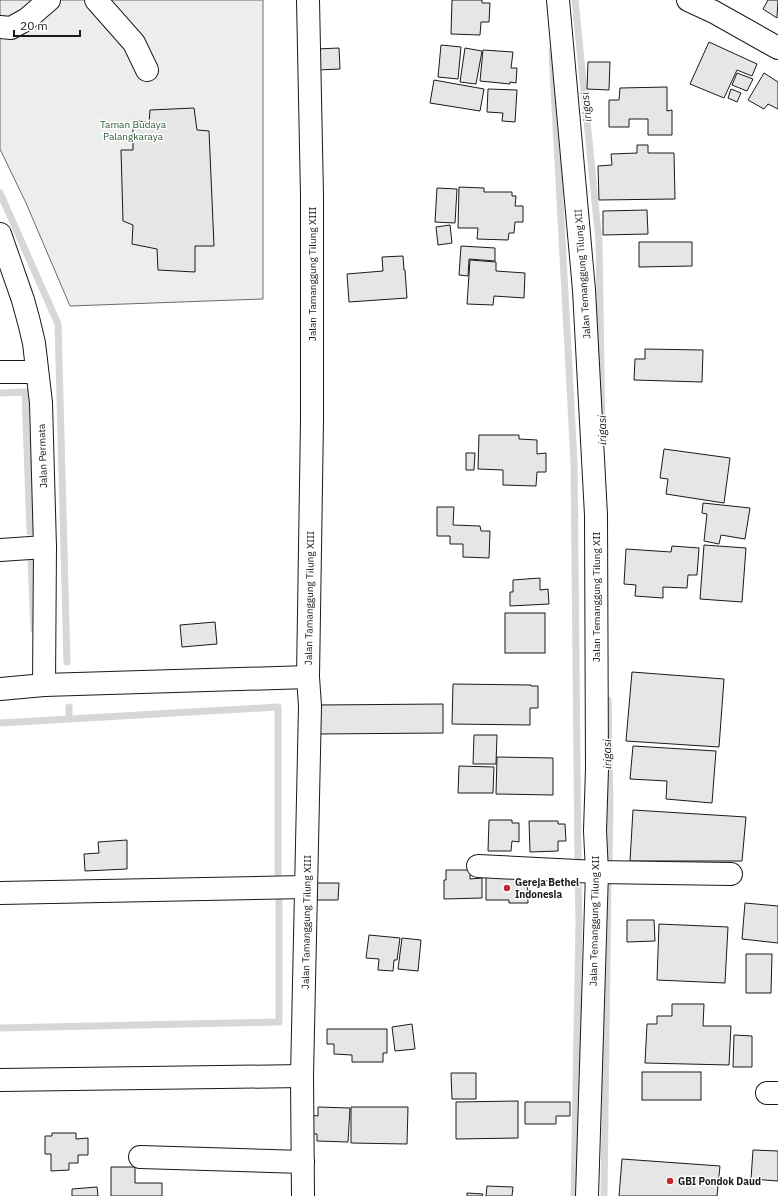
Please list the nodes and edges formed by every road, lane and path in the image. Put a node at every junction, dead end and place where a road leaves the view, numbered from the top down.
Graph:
1 (49, 0) edge
2 (96, 0) edge
3 (308, 0) edge
4 (558, 0) edge
5 (688, 0) edge
6 (0, 27) edge
7 (778, 48) edge
8 (147, 70) dead end
9 (0, 234) edge
10 (0, 372) edge
11 (37, 372) junction
12 (45, 547) junction
13 (0, 550) edge
14 (308, 677) junction
15 (44, 685) junction
16 (0, 689) edge
17 (478, 866) dead end
18 (597, 872) junction
19 (731, 874) dead end
20 (306, 887) junction
21 (0, 893) edge
22 (302, 1076) junction
23 (0, 1080) edge
24 (140, 1157) dead end
25 (303, 1162) junction
26 (303, 1196) edge
27 (587, 1196) edge

1 - 6 street
2 - 8 street
3 - 14 street, Jalan Tamanggung Tilung XIII
4 - 18 street, Jalan Temanggung Tilung XII
5 - 7 street
9 - 11 street, Jalan Permata
10 - 11 street
11 - 12 street, Jalan Permata
12 - 13 street
12 - 15 street, Jalan Permata
14 - 15 street
14 - 20 street, Jalan Tamanggung Tilung XIII
15 - 16 street
17 - 18 street
18 - 19 street
18 - 27 street, Jalan Temanggung Tilung XII
20 - 21 street
20 - 22 street, Jalan Tamanggung Tilung XIII
22 - 23 street
22 - 25 street, Jalan Tamanggung Tilung XIII
24 - 25 street
25 - 26 street, Jalan Tamanggung Tilung XIII

